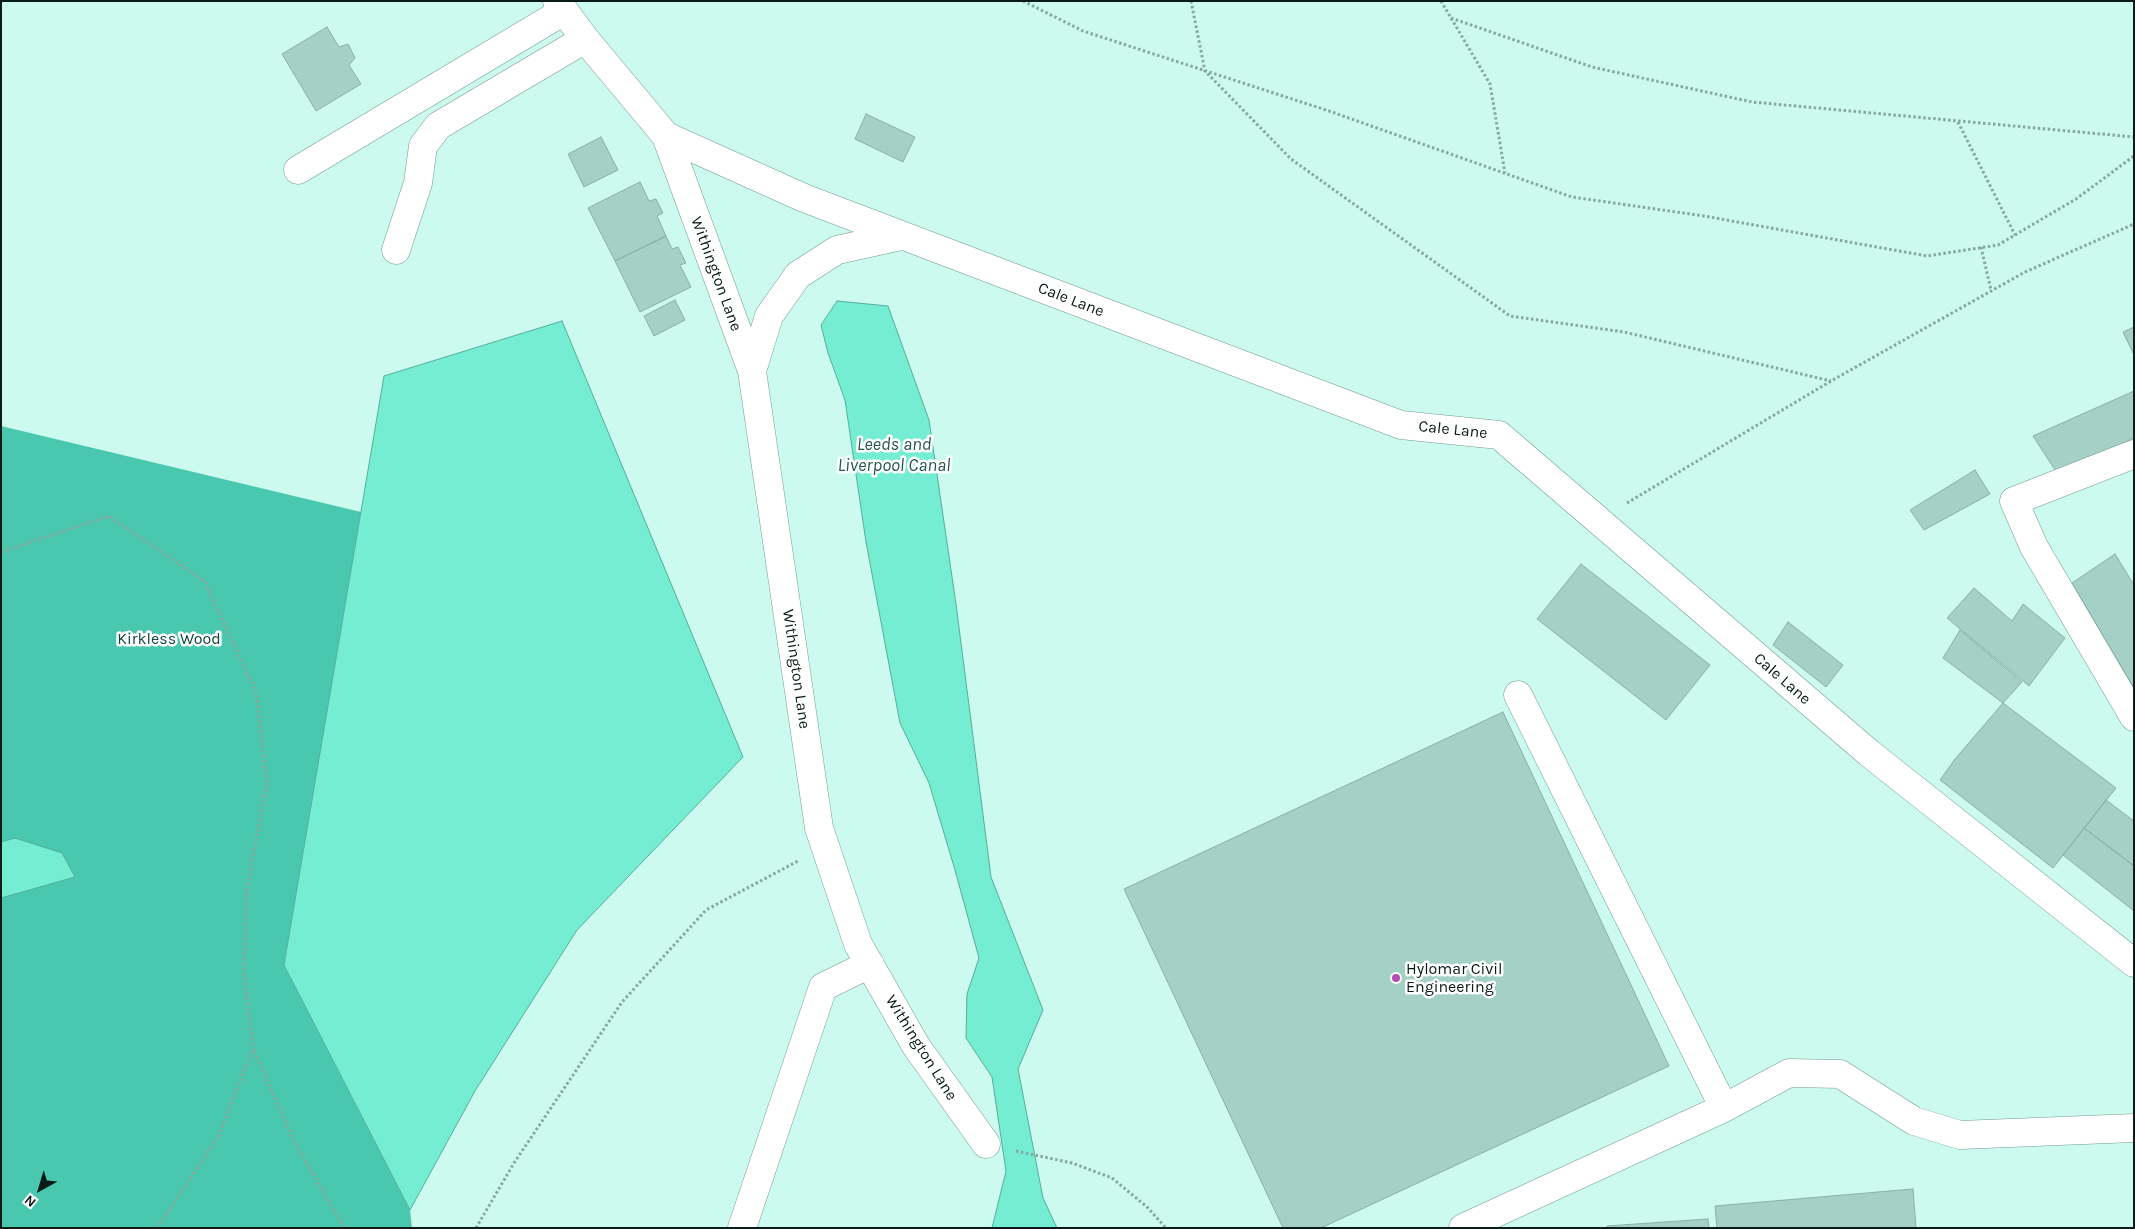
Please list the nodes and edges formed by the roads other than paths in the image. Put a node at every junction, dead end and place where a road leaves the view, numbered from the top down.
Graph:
1 (560, 6) edge
2 (585, 39) junction
3 (666, 136) junction
4 (298, 170) dead end
5 (901, 236) junction
6 (396, 250) dead end
7 (752, 371) junction
8 (2134, 454) edge
9 (1518, 695) dead end
10 (2134, 717) edge
11 (2134, 963) edge
12 (870, 964) junction
13 (1724, 1108) junction
14 (2134, 1128) edge
15 (986, 1144) road end
16 (742, 1228) edge
17 (1463, 1228) edge

1 - 2 lane, Withington Lane
1 - 4 lane
2 - 3 lane, Withington Lane
2 - 6 lane
3 - 5 lane, Cale Lane
3 - 7 lane, Withington Lane
5 - 7 lane
5 - 11 lane, Cale Lane
7 - 12 lane, Withington Lane
8 - 10 lane
9 - 13 lane
12 - 15 lane, Withington Lane
12 - 16 lane
13 - 14 lane
13 - 17 lane

